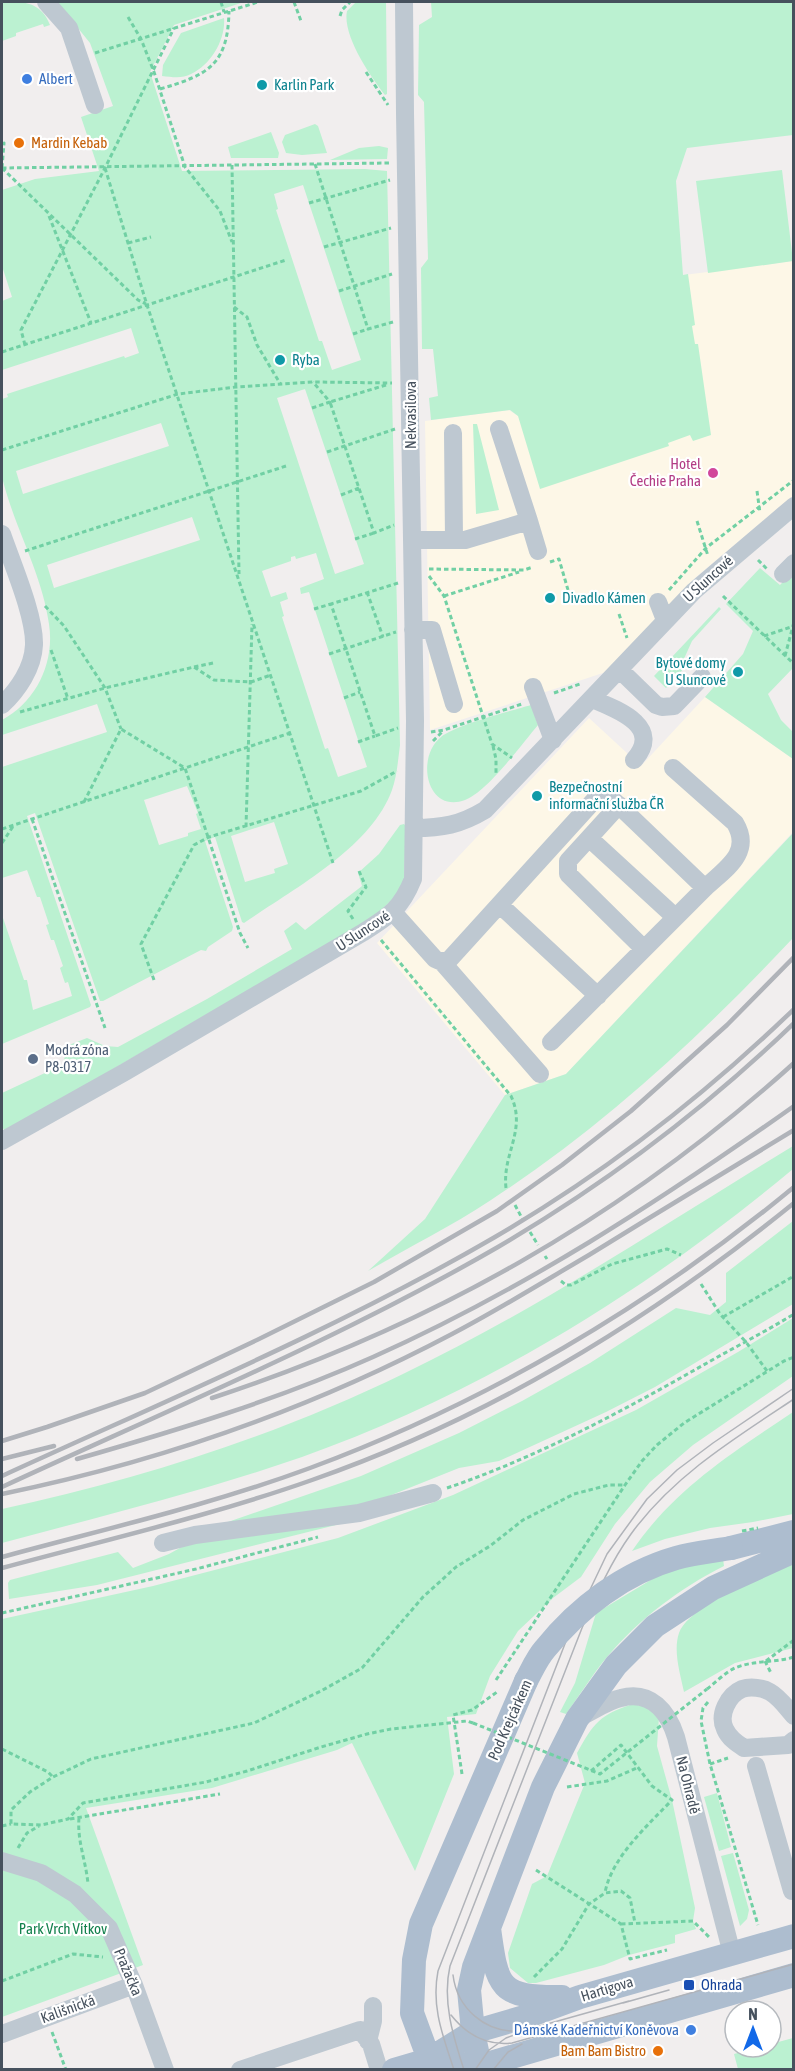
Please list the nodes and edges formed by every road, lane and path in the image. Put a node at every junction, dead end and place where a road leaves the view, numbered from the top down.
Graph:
1 (46, 2) edge
2 (221, 2) edge
3 (258, 2) edge
4 (294, 2) edge
5 (350, 2) edge
6 (404, 2) edge
7 (227, 11) junction
8 (340, 16) dead end
9 (128, 17) dead end
10 (301, 21) dead end
11 (174, 28) junction
12 (141, 39) junction
13 (79, 58) junction
14 (154, 72) junction
15 (366, 72) dead end
16 (160, 89) junction
17 (94, 105) dead end
18 (391, 109) dead end
19 (2, 144) edge
20 (315, 164) junction
21 (392, 164) dead end
22 (232, 165) junction
23 (185, 166) junction
24 (2, 168) edge
25 (105, 168) junction
26 (406, 175) junction
27 (325, 198) junction
28 (309, 203) dead end
29 (49, 214) junction
30 (407, 224) junction
31 (70, 234) junction
32 (151, 237) dead end
33 (340, 242) junction
34 (128, 243) junction
35 (233, 244) junction
36 (324, 247) dead end
37 (62, 248) junction
38 (286, 260) dead end
39 (408, 269) junction
40 (234, 278) junction
41 (355, 286) junction
42 (339, 291) dead end
43 (147, 305) junction
44 (234, 307) junction
45 (409, 317) junction
46 (91, 323) junction
47 (368, 329) junction
48 (353, 334) dead end
49 (25, 345) junction
50 (2, 352) edge
51 (313, 382) junction
52 (390, 383) junction
53 (411, 383) junction
54 (281, 385) junction
55 (236, 387) junction
56 (177, 394) junction
57 (330, 402) junction
58 (312, 408) dead end
59 (411, 423) junction
60 (499, 429) dead end
61 (453, 434) dead end
62 (345, 445) junction
63 (2, 450) edge
64 (327, 452) dead end
65 (286, 465) dead end
66 (794, 480) edge
67 (236, 482) junction
68 (359, 488) junction
69 (210, 490) junction
70 (757, 491) dead end
71 (340, 495) dead end
72 (759, 506) junction
73 (794, 506) edge
74 (760, 511) dead end
75 (412, 519) junction
76 (529, 521) junction
77 (697, 521) dead end
78 (374, 533) junction
79 (2, 534) edge
80 (355, 539) dead end
81 (412, 540) junction
82 (454, 540) junction
83 (706, 548) junction
84 (538, 551) dead end
85 (9, 556) junction
86 (524, 570) junction
87 (714, 572) junction
88 (239, 578) junction
89 (399, 582) dead end
90 (568, 590) dead end
91 (367, 592) junction
92 (444, 596) junction
93 (723, 596) dead end
94 (39, 599) dead end
95 (658, 602) joint
96 (331, 604) junction
97 (314, 609) dead end
98 (619, 614) dead end
99 (252, 619) junction
100 (665, 620) junction
101 (793, 625) edge
102 (407, 631) junction
103 (764, 636) junction
104 (383, 637) junction
105 (50, 648) dead end
106 (346, 649) junction
107 (329, 654) dead end
108 (633, 656) junction
109 (785, 656) junction
110 (213, 663) dead end
111 (794, 664) edge
112 (194, 667) junction
113 (620, 670) junction
114 (271, 675) junction
115 (702, 677) dead end
116 (250, 682) junction
117 (580, 684) dead end
118 (105, 688) junction
119 (360, 692) junction
120 (535, 693) junction
121 (344, 698) dead end
122 (68, 699) junction
123 (592, 699) junction
124 (454, 704) dead end
125 (2, 705) edge
126 (483, 717) junction
127 (403, 727) dead end
128 (120, 729) junction
129 (444, 730) junction
130 (426, 732) dead end
131 (290, 733) junction
132 (375, 736) junction
133 (553, 740) junction
134 (358, 742) dead end
135 (431, 744) dead end
136 (492, 744) junction
137 (248, 747) junction
138 (512, 758) dead end
139 (634, 760) dead end
140 (185, 768) junction
141 (673, 768) dead end
142 (399, 770) dead end
143 (496, 776) dead end
144 (84, 801) junction
145 (619, 805) junction
146 (313, 807) junction
147 (32, 819) junction
148 (15, 824) junction
149 (246, 827) junction
150 (414, 828) junction
151 (2, 829) edge
152 (209, 837) junction
153 (589, 838) junction
154 (2, 843) edge
155 (551, 848) junction
156 (568, 861) junction
157 (333, 863) dead end
158 (359, 871) dead end
159 (705, 888) junction
160 (500, 905) junction
161 (348, 911) dead end
162 (393, 912) junction
163 (675, 917) junction
164 (379, 938) dead end
165 (248, 948) dead end
166 (644, 949) junction
167 (442, 962) junction
168 (154, 980) dead end
169 (598, 996) junction
170 (105, 1028) dead end
171 (551, 1042) dead end
172 (540, 1074) dead end
173 (2, 1141) edge
174 (506, 1188) dead end
175 (515, 1205) dead end
176 (523, 1220) dead end
177 (530, 1233) dead end
178 (538, 1245) dead end
179 (681, 1255) dead end
180 (794, 1276) edge
181 (561, 1281) dead end
182 (701, 1284) dead end
183 (794, 1314) edge
184 (723, 1317) junction
185 (746, 1342) junction
186 (794, 1358) edge
187 (767, 1371) junction
188 (625, 1485) junction
189 (433, 1493) dead end
190 (794, 1532) edge
191 (163, 1543) dead end
192 (794, 1551) edge
193 (794, 1640) edge
194 (794, 1657) edge
195 (735, 1668) dead end
196 (735, 1674) dead end
197 (496, 1680) dead end
198 (707, 1689) dead end
199 (497, 1692) dead end
200 (713, 1694) dead end
201 (794, 1716) edge
202 (577, 1719) junction
203 (453, 1723) junction
204 (794, 1740) edge
205 (2, 1749) edge
206 (756, 1766) dead end
207 (637, 1768) junction
208 (591, 1771) junction
209 (462, 1774) dead end
210 (53, 1777) junction
211 (567, 1787) dead end
212 (220, 1794) dead end
213 (79, 1818) junction
214 (68, 1819) junction
215 (11, 1824) junction
216 (41, 1825) junction
217 (2, 1826) edge
218 (9, 1856) edge
219 (536, 1870) dead end
220 (87, 1887) dead end
221 (793, 1892) edge
222 (605, 1893) junction
223 (589, 1904) junction
224 (635, 1923) junction
225 (621, 1924) junction
226 (757, 1925) dead end
227 (489, 1927) junction
228 (794, 1936) edge
229 (710, 1938) dead end
230 (668, 1949) dead end
231 (732, 1954) junction
232 (105, 1958) dead end
233 (794, 1975) edge
234 (2, 1981) edge
235 (528, 1983) dead end
236 (134, 1984) junction
237 (580, 1997) junction
238 (373, 2006) dead end
239 (46, 2017) junction
240 (473, 2032) junction
241 (2, 2034) edge
242 (368, 2041) junction
243 (431, 2065) edge
244 (480, 2068) edge
245 (66, 2070) edge
246 (165, 2070) edge
247 (240, 2070) edge
248 (379, 2070) edge
249 (394, 2070) edge

1 - 13 street
2 - 7 path
3 - 7 path
4 - 10 path
5 - 8 path
6 - 26 street, Nekvasilova
7 - 11 path
7 - 16 path
9 - 12 path
11 - 12 path
11 - 14 path
12 - 13 path
12 - 14 path
13 - 17 street
14 - 16 path
14 - 25 path
15 - 18 path
16 - 23 path
19 - 24 path
20 - 21 path
20 - 22 path
20 - 27 path
22 - 23 path
22 - 35 path
23 - 25 path
23 - 35 path
24 - 25 path
24 - 29 path
25 - 31 path
25 - 34 path
26 - 27 path
26 - 30 street, Nekvasilova
27 - 28 path
27 - 33 path
29 - 31 path
29 - 37 path
30 - 33 path
30 - 39 street, Nekvasilova
31 - 37 path
31 - 43 path
32 - 34 path
33 - 36 path
33 - 41 path
34 - 43 path
35 - 40 path
37 - 46 path
37 - 49 path
38 - 40 path
39 - 41 path
39 - 45 street, Nekvasilova
40 - 43 path
40 - 44 path
41 - 42 path
41 - 47 path
43 - 46 path
43 - 56 path
44 - 54 path
44 - 55 path
45 - 47 path
45 - 53 street, Nekvasilova
46 - 49 path
47 - 48 path
49 - 50 path
51 - 52 path
51 - 54 path
51 - 57 path
52 - 53 path
52 - 57 path
53 - 59 street, Nekvasilova
54 - 55 path
55 - 56 path
55 - 67 path
56 - 63 path
56 - 69 path
57 - 58 path
57 - 62 path
59 - 62 path
59 - 75 street, Nekvasilova
60 - 76 street
61 - 82 street
62 - 64 path
62 - 68 path
65 - 67 path
66 - 72 path
67 - 69 path
67 - 88 path
68 - 71 path
68 - 78 path
69 - 85 path
69 - 88 path
70 - 72 path
72 - 74 path
72 - 83 path
73 - 87 street, U Sluncové
75 - 78 path
75 - 81 street, Nekvasilova
76 - 82 street
76 - 84 street
77 - 83 path
78 - 80 path
79 - 85 street
81 - 82 street
81 - 102 street, Nekvasilova
83 - 87 path
83 - 95 path
85 - 125 street
86 - 90 path
86 - 92 path
86 - 92 path
87 - 100 street, U Sluncové
88 - 99 path
89 - 91 path
91 - 96 path
91 - 104 path
92 - 126 path
93 - 103 path
94 - 118 path
95 - 100 street
96 - 97 path
96 - 106 path
98 - 108 path
99 - 114 path
99 - 116 path
100 - 108 street, U Sluncové
101 - 103 path
101 - 109 path
102 - 104 path
102 - 124 street
102 - 150 street, Nekvasilova
103 - 109 path
104 - 106 path
105 - 122 path
106 - 107 path
106 - 119 path
108 - 113 street, U Sluncové
109 - 111 path
110 - 112 path
112 - 116 path
112 - 118 path
113 - 115 street
113 - 123 street, U Sluncové
114 - 116 path
114 - 131 path
116 - 137 path
117 - 120 path
118 - 122 path
118 - 128 path
119 - 121 path
119 - 132 path
120 - 126 path
120 - 133 street
122 - 125 path
123 - 133 street, U Sluncové
123 - 139 street
126 - 129 path
126 - 136 path
127 - 132 path
128 - 140 path
128 - 144 path
129 - 130 path
129 - 135 path
131 - 137 path
131 - 146 path
132 - 134 path
133 - 150 street, U Sluncové
136 - 138 path
136 - 143 path
137 - 140 path
137 - 149 path
140 - 144 path
140 - 152 path
141 - 159 street
142 - 146 path
144 - 147 path
145 - 153 street
145 - 155 street
145 - 159 street
146 - 149 path
146 - 157 path
147 - 148 path
147 - 170 path
148 - 151 path
148 - 154 path
149 - 152 path
150 - 162 street, U Sluncové
152 - 165 path
152 - 168 path
153 - 156 street
153 - 163 street
155 - 156 street
155 - 160 street
156 - 166 street
158 - 161 path
159 - 163 street
160 - 167 street
160 - 169 street
162 - 167 street
162 - 173 street, U Sluncové
163 - 166 street
164 - 174 path
166 - 169 street
167 - 172 street
169 - 171 street
175 - 176 path
177 - 178 path
179 - 181 path
180 - 184 path
182 - 184 path
183 - 185 path
184 - 185 path
185 - 187 path
186 - 187 path
187 - 188 path
188 - 197 path
188 - 210 path
189 - 191 street
190 - 243 main road, Pod Krejcárkem, bridge
192 - 202 main road
193 - 194 path
195 - 196 path
198 - 208 path, bridge
199 - 203 path
200 - 226 path
201 - 204 street
202 - 227 main road
202 - 231 street, Na Ohradě
203 - 208 path, bridge
203 - 209 path
203 - 214 path
205 - 210 path
206 - 221 street
207 - 208 path
207 - 211 path
207 - 222 path
210 - 215 path
212 - 213 path
213 - 214 path
213 - 220 path
214 - 216 path
215 - 216 path
215 - 217 path
216 - 218 path
218 - 236 street, Pražačka
219 - 223 path
222 - 223 path
222 - 224 path
223 - 225 path
223 - 235 path
224 - 225 path
224 - 229 path
225 - 230 path
227 - 237 main road
227 - 240 main road
228 - 231 main road, Hartigova
231 - 237 main road, Hartigova
232 - 234 path
233 - 244 main road, Hartigova
236 - 239 street, Kališnická
236 - 246 street, Pražačka
237 - 240 main road, Hartigova
238 - 242 street
239 - 241 street, Kališnická
239 - 245 path
240 - 243 main road, Hartigova
240 - 244 main road
242 - 247 street
242 - 248 street
243 - 244 main road, Hartigova
243 - 249 main road, Hartigova

